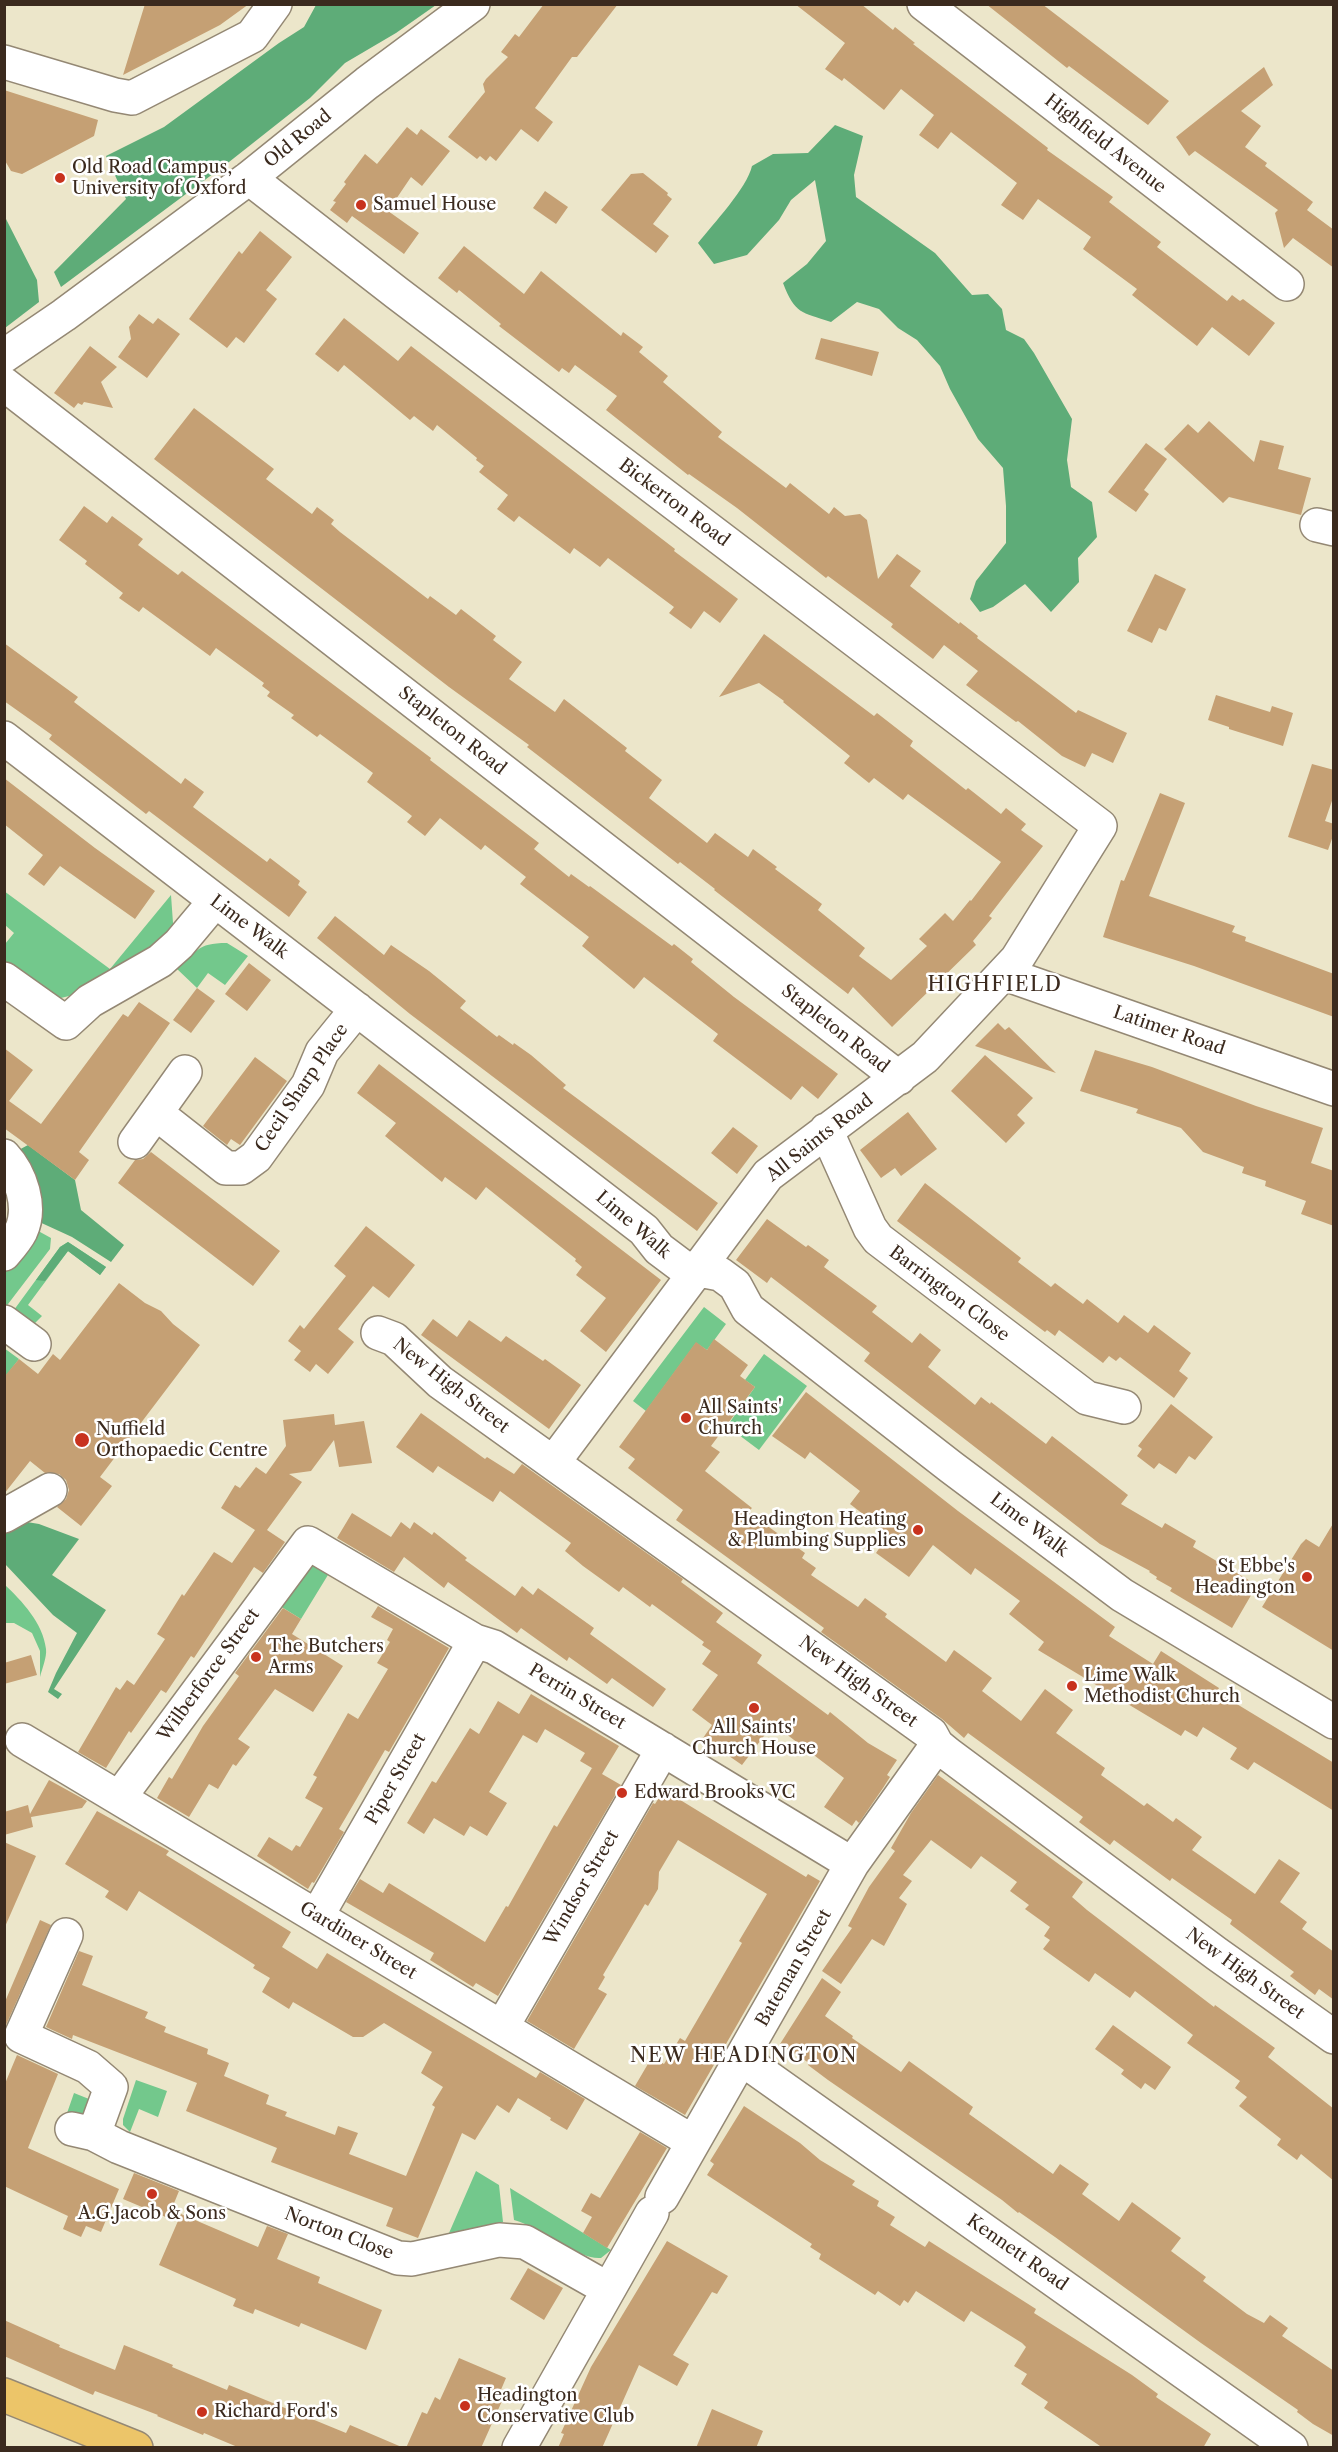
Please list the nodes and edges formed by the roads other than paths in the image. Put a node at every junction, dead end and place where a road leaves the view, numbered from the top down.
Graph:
1 (275, 4) edge
2 (473, 4) edge
3 (924, 4) edge
4 (4, 62) edge
5 (249, 178) junction
6 (1287, 284) dead end
7 (4, 356) edge
8 (4, 384) edge
9 (4, 738) edge
10 (1100, 826) joint
11 (215, 901) junction
12 (1005, 974) junction
13 (4, 979) edge
14 (357, 1009) junction
15 (185, 1072) dead end
16 (899, 1078) junction
17 (1334, 1089) edge
18 (156, 1113) junction
19 (826, 1130) junction
20 (135, 1142) dead end
21 (4, 1156) edge
22 (4, 1254) edge
23 (698, 1270) junction
24 (4, 1322) edge
25 (378, 1333) dead end
26 (34, 1344) dead end
27 (1124, 1407) dead end
28 (553, 1463) junction
29 (50, 1490) dead end
30 (4, 1516) edge
31 (300, 1552) joint
32 (476, 1641) junction
33 (1334, 1722) edge
34 (22, 1740) dead end
35 (937, 1745) junction
36 (663, 1749) junction
37 (119, 1798) junction
38 (852, 1864) junction
39 (317, 1916) junction
40 (66, 1935) dead end
41 (502, 2027) junction
42 (1334, 2037) edge
43 (742, 2059) junction
44 (693, 2142) junction
45 (608, 2289) junction
46 (4, 2395) edge
47 (136, 2448) edge
48 (519, 2448) edge
49 (1291, 2448) edge

1 - 4 street
2 - 5 street, Old Road
3 - 6 street, Highfield Avenue
5 - 7 street, Old Road
5 - 10 street, Bickerton Road
8 - 16 street, Stapleton Road
9 - 11 street, Lime Walk
10 - 12 street, All Saints Road
11 - 13 street
11 - 14 street, Lime Walk
12 - 16 street, All Saints Road
12 - 17 street, Latimer Road
14 - 18 street, Cecil Sharp Place
14 - 23 street, Lime Walk
15 - 18 street
16 - 19 street, All Saints Road
18 - 20 street
19 - 23 street, All Saints Road
19 - 27 street, Barrington Close
21 - 22 street
23 - 28 street, All Saints Road
23 - 33 street, Lime Walk
24 - 26 street
25 - 28 street, New High Street
28 - 35 street, New High Street
29 - 30 street
31 - 32 street, Perrin Street
31 - 37 street, Wilberforce Street
32 - 36 street, Perrin Street
32 - 39 street, Piper Street
34 - 37 street, Gardiner Street
35 - 38 street, Bateman Street
35 - 42 street, New High Street
36 - 38 street, Perrin Street
36 - 41 street, Windsor Street
37 - 39 street, Gardiner Street
38 - 43 street, Bateman Street
39 - 41 street, Gardiner Street
40 - 45 street, Norton Close
41 - 44 street, Gardiner Street
43 - 44 street, Bateman Street
43 - 49 street, Kennett Road
44 - 45 street, Bateman Street
45 - 48 street, Bateman Street
46 - 47 main road

